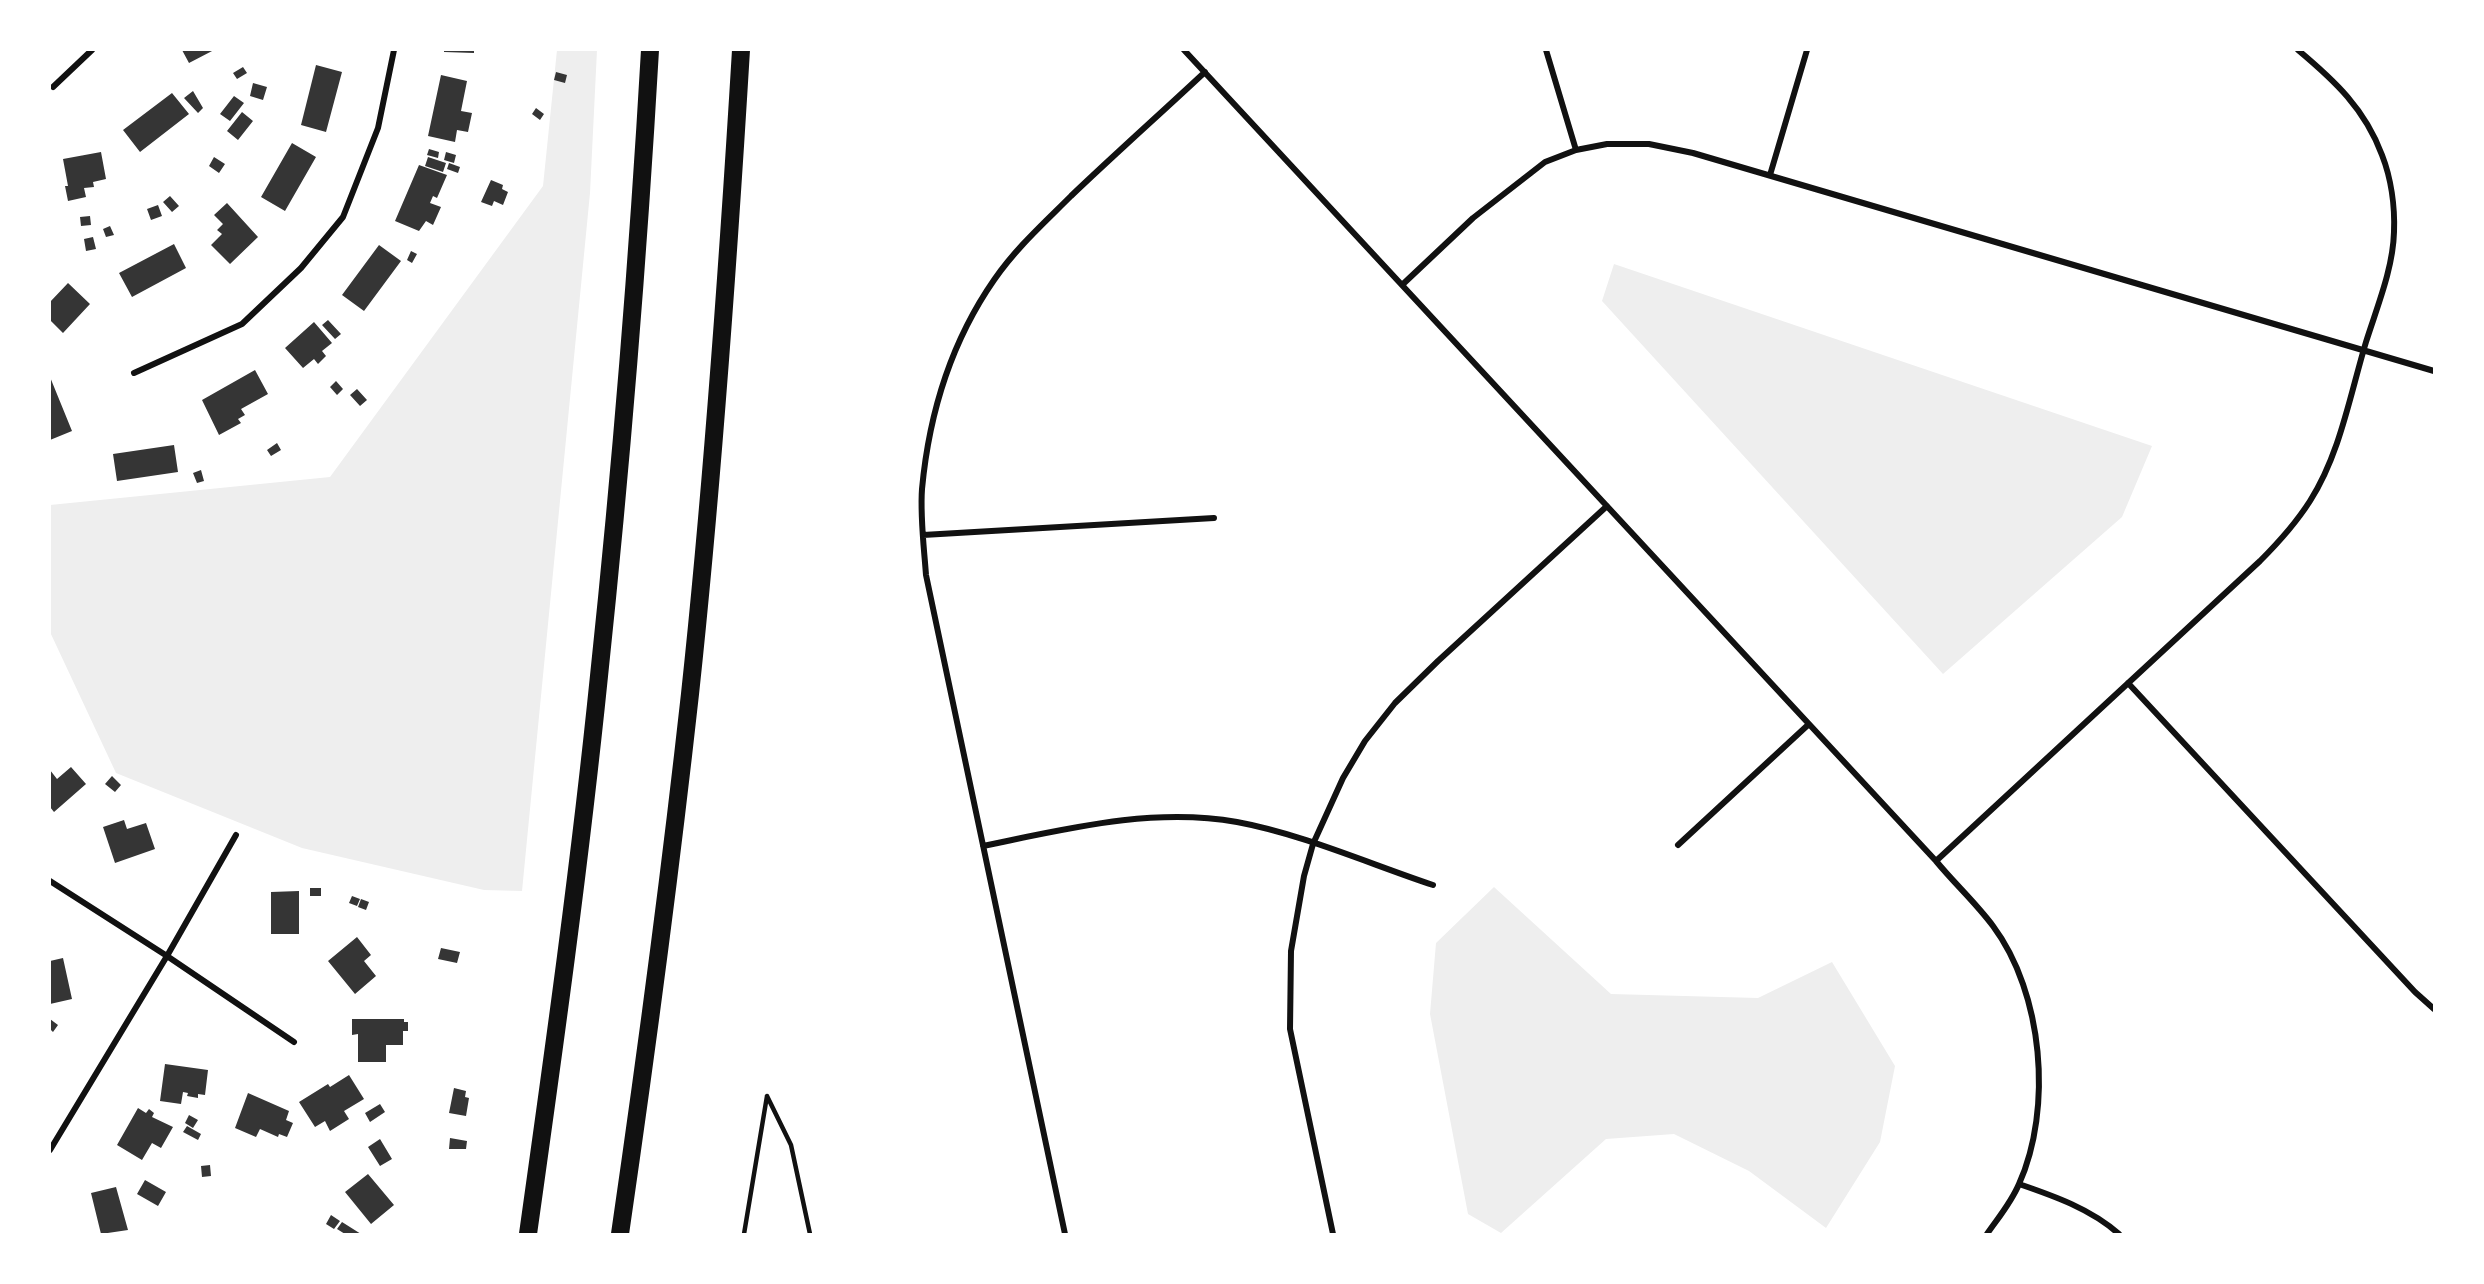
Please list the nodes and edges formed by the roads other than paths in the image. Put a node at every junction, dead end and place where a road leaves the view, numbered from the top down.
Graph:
1 (92, 50) edge
2 (394, 50) edge
3 (650, 50) edge
4 (741, 50) edge
5 (1184, 50) edge
6 (1546, 50) edge
7 (1807, 50) edge
8 (2298, 50) edge
9 (1205, 72) junction
10 (53, 87) dead end
11 (1576, 150) junction
12 (1770, 175) junction
13 (1402, 285) junction
14 (2364, 350) junction
15 (2434, 371) edge
16 (134, 373) dead end
17 (1607, 506) junction
18 (1214, 518) dead end
19 (923, 536) junction
20 (2128, 683) junction
21 (1809, 724) junction
22 (236, 835) dead end
23 (1313, 844) junction
24 (1678, 845) dead end
25 (983, 846) junction
26 (1936, 861) junction
27 (50, 881) edge
28 (1433, 885) dead end
29 (167, 956) junction
30 (2434, 1010) edge
31 (294, 1042) dead end
32 (50, 1150) edge
33 (2019, 1184) junction
34 (528, 1234) edge
35 (620, 1234) edge
36 (744, 1234) edge
37 (810, 1234) edge
38 (1065, 1234) edge
39 (1333, 1234) edge
40 (1987, 1234) edge
41 (2119, 1234) edge

1 - 10 street
2 - 16 street
3 - 34 highway
4 - 35 highway
5 - 9 street
6 - 11 street
7 - 12 street
8 - 14 street
9 - 13 street
9 - 19 street
11 - 12 street
11 - 13 street
12 - 14 street
13 - 17 street
14 - 15 street
14 - 20 street
17 - 21 street
17 - 23 street
18 - 19 street
19 - 25 street
20 - 26 street
20 - 30 street
21 - 24 street
21 - 26 street
22 - 29 street
23 - 25 street
23 - 28 street
23 - 39 street
25 - 38 street
26 - 33 street
27 - 29 street
29 - 31 street
29 - 32 street
33 - 40 street
33 - 41 street
36 - 37 lane

